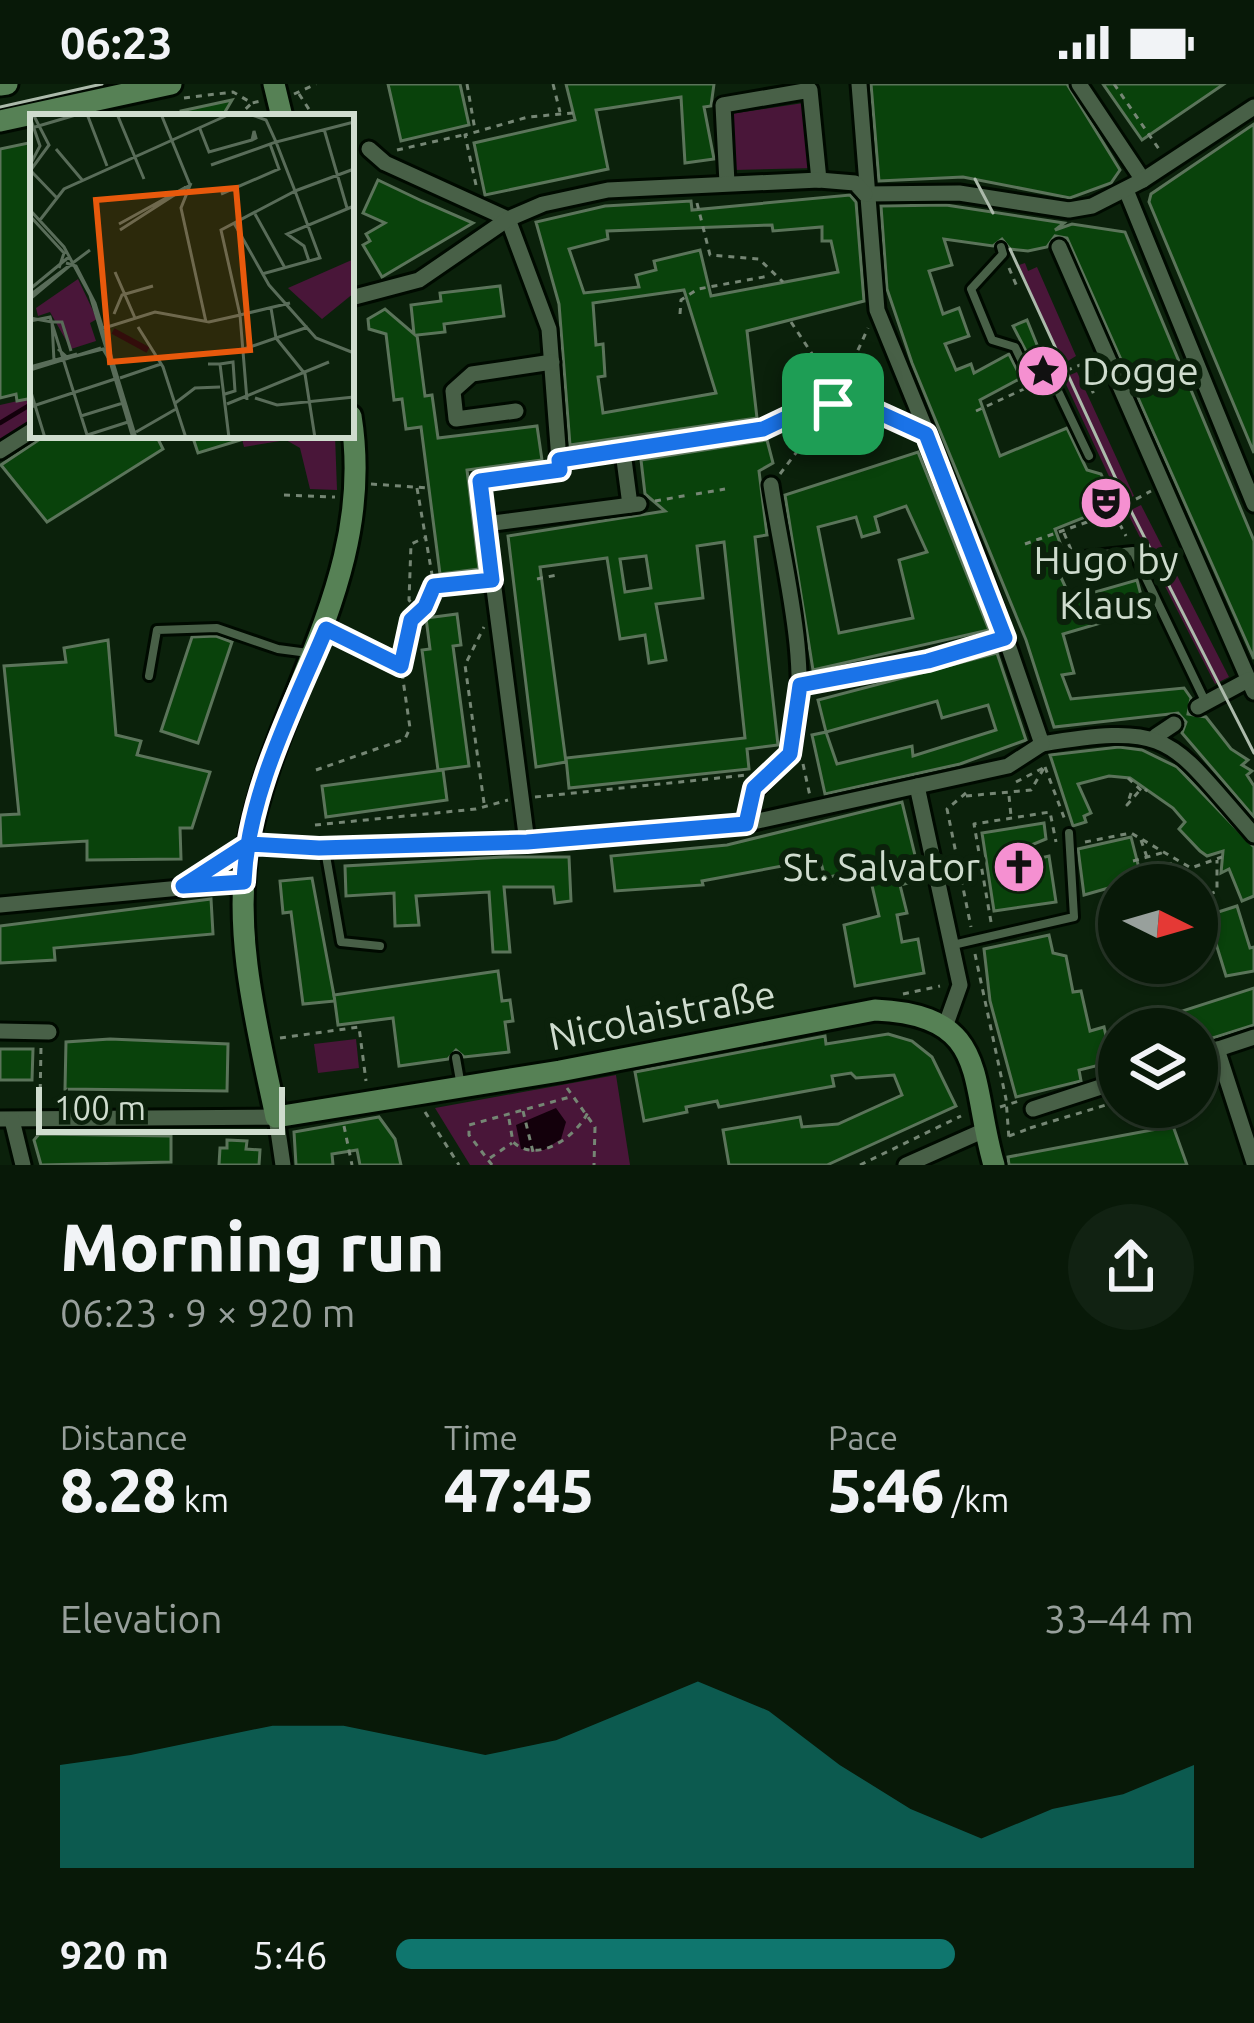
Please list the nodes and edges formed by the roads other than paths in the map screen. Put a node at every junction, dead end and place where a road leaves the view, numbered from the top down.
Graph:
1 (859, 84) edge
2 (1078, 84) edge
3 (818, 87) edge
4 (172, 92) edge
5 (1254, 107) edge
6 (42, 114) edge
7 (30, 116) edge
8 (0, 121) edge
9 (369, 149) dead end
10 (819, 180) junction
11 (1143, 181) junction
12 (727, 183) junction
13 (1126, 190) junction
14 (865, 194) junction
15 (508, 219) junction
16 (1059, 248) dead end
17 (1002, 251) road end
18 (354, 297) edge
19 (552, 362) junction
20 (516, 411) dead end
21 (763, 429) road end
22 (30, 432) edge
23 (351, 438) edge
24 (0, 451) edge
25 (627, 451) junction
26 (1089, 456) dead end
27 (559, 460) junction
28 (772, 485) road end
29 (1254, 504) edge
30 (486, 524) junction
31 (1084, 556) road end
32 (1005, 638) junction
33 (315, 656) junction
34 (149, 676) dead end
35 (800, 685) junction
36 (1251, 686) edge
37 (1202, 705) joint
38 (1174, 724) dead end
39 (1156, 736) junction
40 (1042, 744) junction
41 (910, 788) junction
42 (746, 824) junction
43 (1069, 833) road end
44 (1254, 835) edge
45 (527, 842) junction
46 (248, 844) junction
47 (325, 848) junction
48 (244, 882) junction
49 (0, 904) edge
50 (953, 945) junction
51 (380, 946) dead end
52 (945, 1027) junction
53 (0, 1031) edge
54 (45, 1032) road end
55 (1254, 1037) edge
56 (1218, 1049) edge
57 (1218, 1052) edge
58 (456, 1058) dead end
59 (461, 1087) junction
60 (1098, 1089) edge
61 (1034, 1109) dead end
62 (276, 1117) junction
63 (6, 1119) edge
64 (987, 1129) junction
65 (1001, 1159) edge
66 (1254, 1163) edge
67 (23, 1165) edge
68 (283, 1165) edge
69 (906, 1165) edge

1 - 14 street
2 - 11 street
3 - 10 street
3 - 12 street
4 - 6 main road
5 - 11 street
7 - 8 main road
9 - 15 street
10 - 12 street
10 - 14 street
11 - 13 street
12 - 15 street
13 - 14 street
13 - 29 street
14 - 32 street
15 - 18 street
15 - 19 street
16 - 36 street
17 - 26 lane
19 - 20 street
19 - 27 street
21 - 25 street
22 - 24 street
23 - 33 main road
25 - 27 street
25 - 30 street
27 - 30 street
28 - 35 street
30 - 45 street
31 - 37 lane
32 - 35 street
32 - 40 street
33 - 34 lane
33 - 46 main road
35 - 42 street
36 - 37 street
38 - 39 street
39 - 40 street
39 - 44 street
40 - 41 street
41 - 42 street
41 - 50 street
42 - 45 street
43 - 50 lane
45 - 47 street
46 - 47 street
46 - 48 main road
47 - 51 lane
48 - 49 street
48 - 62 main road
50 - 52 street
52 - 59 main road, Nicolaistraße
52 - 64 main road
53 - 54 street
55 - 56 street
57 - 66 street
58 - 59 lane
59 - 62 main road, Nicolaistraße
60 - 61 street
62 - 63 street
62 - 68 street
63 - 67 street
64 - 65 main road
64 - 69 street

